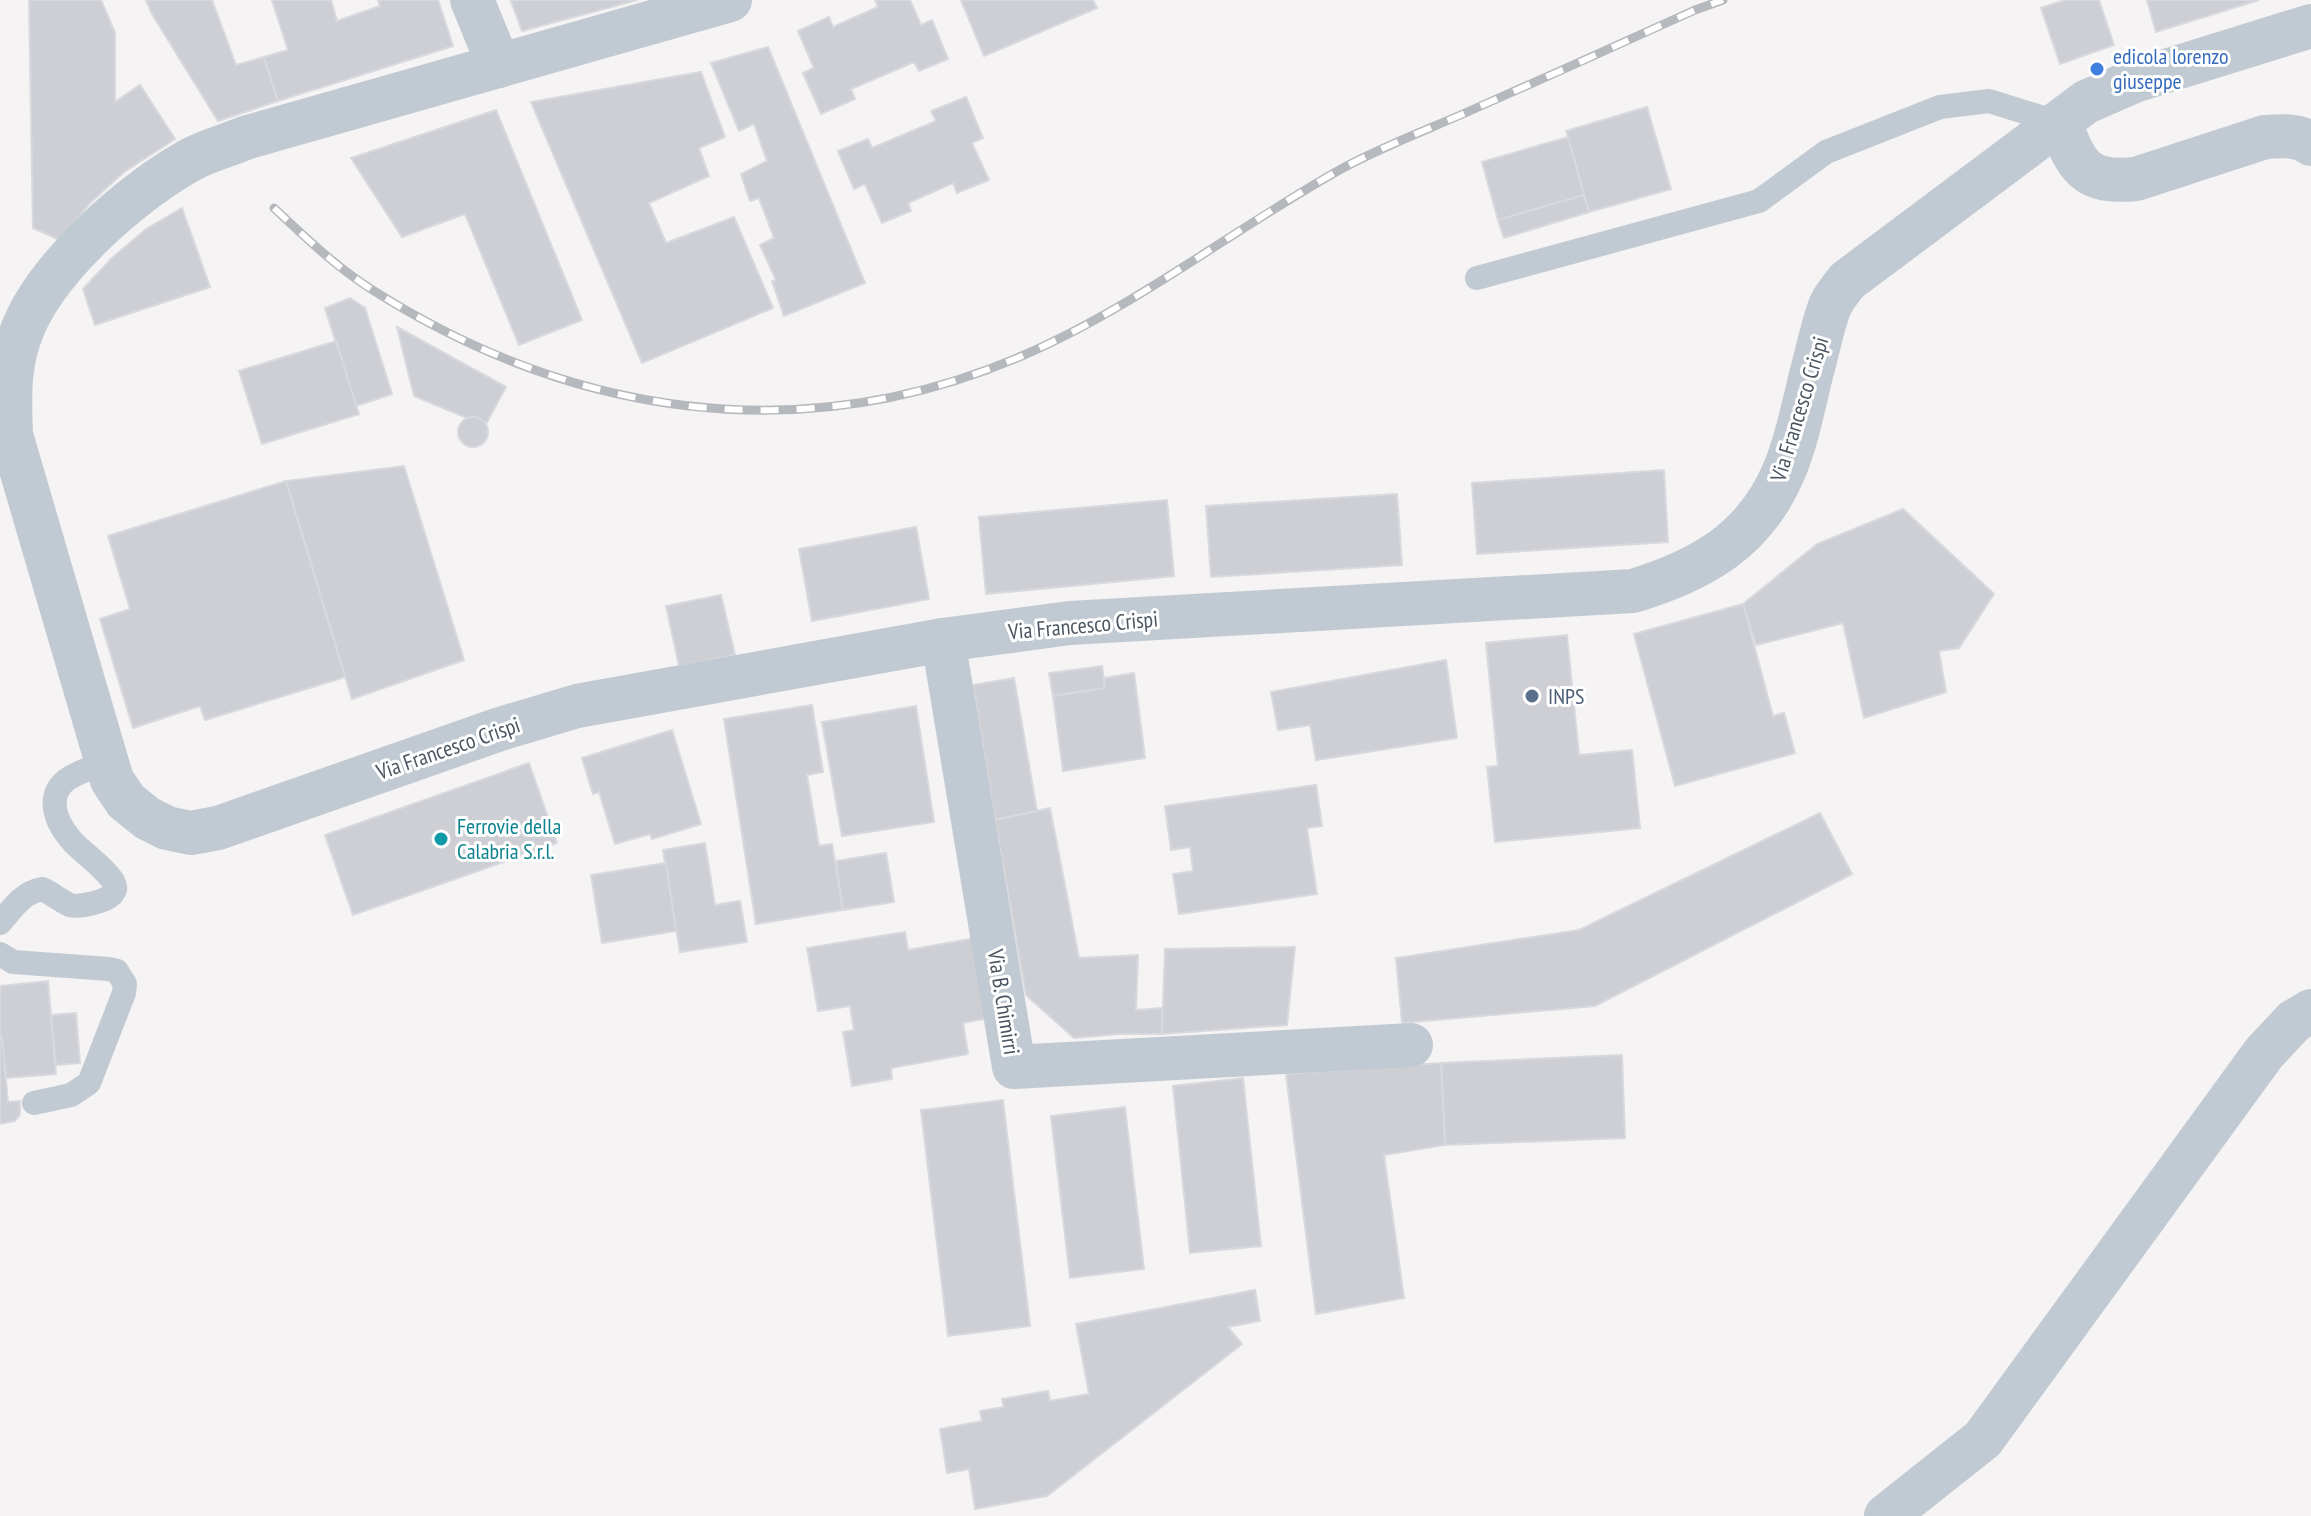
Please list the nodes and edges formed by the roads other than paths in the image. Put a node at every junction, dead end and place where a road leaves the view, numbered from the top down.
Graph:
1 (472, 0) edge
2 (730, 0) edge
3 (2311, 26) edge
4 (499, 66) junction
5 (2060, 123) junction
6 (2311, 144) edge
7 (1477, 278) dead end
8 (943, 640) junction
9 (107, 763) junction
10 (0, 923) edge
11 (0, 954) edge
12 (2311, 1011) edge
13 (1411, 1045) dead end
14 (34, 1103) dead end
15 (1886, 1516) edge

1 - 4 street
2 - 4 street, Via Francesco Crispi
3 - 5 street, Via Francesco Crispi
4 - 9 street, Via Francesco Crispi
5 - 6 street
5 - 7 lane
5 - 8 street, Via Francesco Crispi
8 - 9 street, Via Francesco Crispi
8 - 13 street, Via B. Chimirri
9 - 10 lane
11 - 14 lane
12 - 15 street

